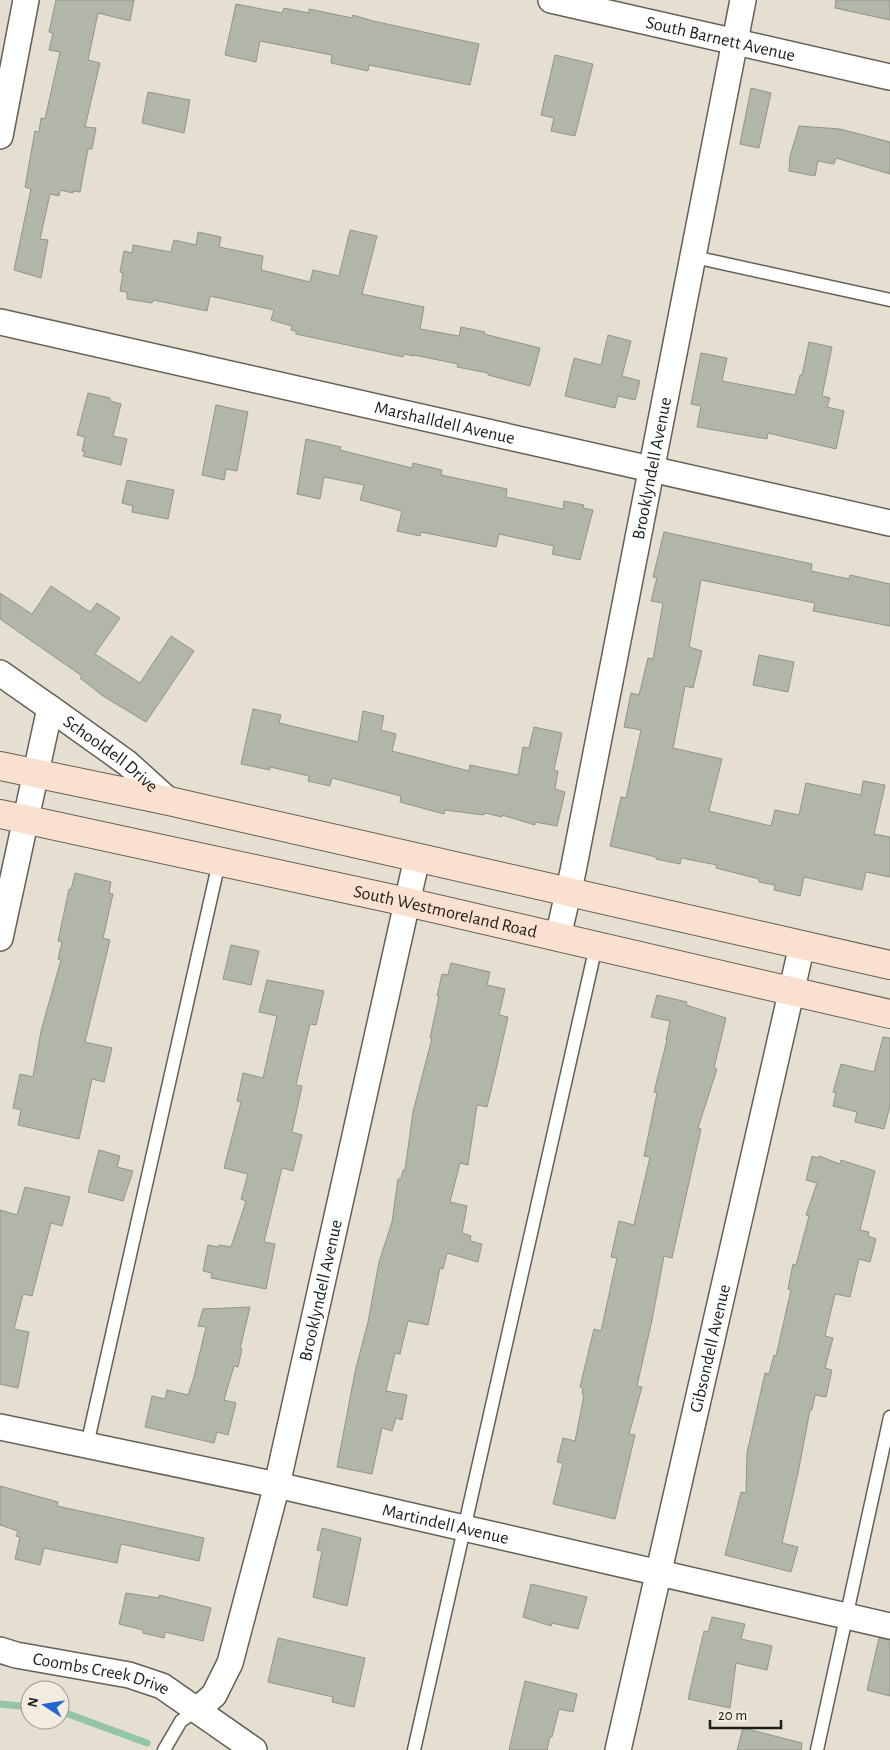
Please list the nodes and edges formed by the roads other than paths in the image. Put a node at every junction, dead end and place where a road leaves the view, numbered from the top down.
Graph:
1 (26, 0) edge
2 (551, 0) edge
3 (743, 0) edge
4 (735, 42) junction
5 (890, 76) edge
6 (0, 136) edge
7 (694, 257) junction
8 (890, 300) edge
9 (0, 322) edge
10 (652, 468) junction
11 (890, 523) edge
12 (0, 673) edge
13 (50, 708) junction
14 (0, 766) edge
15 (36, 773) junction
16 (170, 801) junction
17 (13, 817) edge
18 (418, 858) junction
19 (219, 862) junction
20 (568, 892) junction
21 (407, 902) junction
22 (558, 937) junction
23 (0, 938) edge
24 (802, 945) junction
25 (596, 946) junction
26 (890, 965) edge
27 (792, 992) junction
28 (890, 1014) edge
29 (890, 1417) edge
30 (0, 1427) edge
31 (87, 1446) junction
32 (277, 1486) junction
33 (464, 1529) junction
34 (658, 1573) junction
35 (845, 1616) junction
36 (890, 1626) edge
37 (0, 1650) edge
38 (197, 1710) junction
39 (164, 1750) edge
40 (254, 1750) edge
41 (414, 1750) edge
42 (618, 1750) edge
43 (816, 1750) edge

1 - 6 street
2 - 4 street, South Barnett Avenue
3 - 4 street, Brooklyndell Avenue
4 - 5 street, South Barnett Avenue
4 - 7 street, Brooklyndell Avenue
7 - 8 lane
7 - 10 street, Brooklyndell Avenue
9 - 10 street, Marshalldell Avenue
10 - 11 street, Marshalldell Avenue
10 - 20 street, Brooklyndell Avenue
12 - 13 street, Schooldell Drive
13 - 15 street, Schooldell Drive
13 - 16 street, Schooldell Drive
14 - 15 main road
15 - 16 main road
15 - 17 street, Schooldell Drive
16 - 18 main road
17 - 19 main road, South Westmoreland Road
17 - 23 street, Schooldell Drive
18 - 20 main road
18 - 21 street, Brooklyndell Avenue
19 - 21 main road, South Westmoreland Road
19 - 31 lane
20 - 22 street, Brooklyndell Avenue
20 - 24 main road
21 - 22 main road, South Westmoreland Road
21 - 32 street, Brooklyndell Avenue
22 - 25 main road, South Westmoreland Road
24 - 26 main road
24 - 27 street, Gibsondell Avenue
25 - 27 main road, South Westmoreland Road
25 - 33 lane
27 - 28 main road, South Westmoreland Road
27 - 34 street, Gibsondell Avenue
29 - 35 lane
30 - 31 street, Martindell Avenue
31 - 32 street, Martindell Avenue
32 - 33 street, Martindell Avenue
32 - 38 street, Brooklyndell Avenue
33 - 34 street, Martindell Avenue
33 - 41 lane
34 - 35 street, Martindell Avenue
34 - 42 street, Gibsondell Avenue
35 - 36 street, Martindell Avenue
35 - 43 lane
37 - 38 street, Coombs Creek Drive
38 - 39 lane, Coombs Creek Drive
38 - 40 street, Coombs Creek Drive

